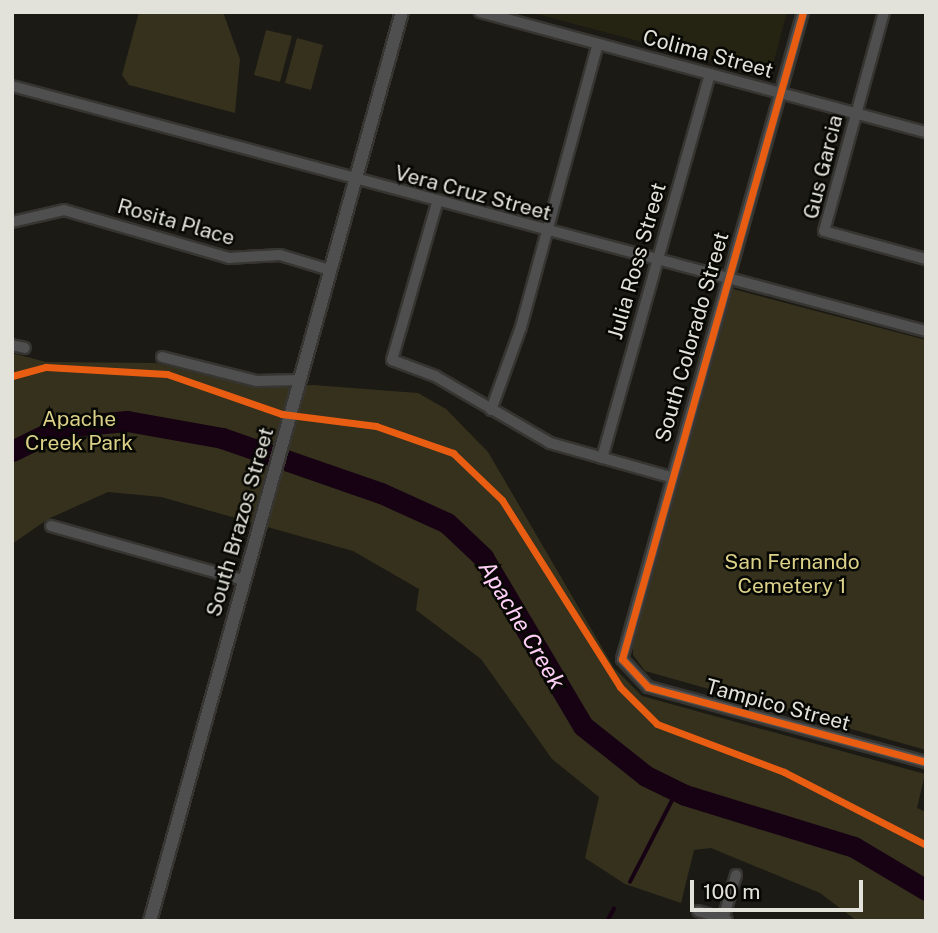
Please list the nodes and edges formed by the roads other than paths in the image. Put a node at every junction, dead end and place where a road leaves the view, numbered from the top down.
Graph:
1 (402, 12) edge
2 (480, 12) edge
3 (803, 12) edge
4 (884, 12) edge
5 (598, 44) junction
6 (710, 74) junction
7 (12, 86) edge
8 (781, 93) junction
9 (857, 113) junction
10 (926, 132) edge
11 (355, 181) junction
12 (437, 203) junction
13 (12, 222) edge
14 (547, 233) junction
15 (926, 259) edge
16 (656, 263) junction
17 (330, 270) junction
18 (725, 279) junction
19 (926, 331) edge
20 (12, 345) edge
21 (24, 348) dead end
22 (162, 358) dead end
23 (300, 380) junction
24 (491, 410) junction
25 (602, 458) junction
26 (670, 477) junction
27 (51, 526) dead end
28 (243, 580) junction
29 (628, 670) joint
30 (926, 762) edge
31 (736, 875) dead end
32 (698, 911) dead end
33 (726, 920) edge
34 (150, 921) edge

1 - 11 street, South Brazos Street
2 - 5 street, Colima Street
3 - 8 street, South Colorado Street
4 - 9 street, Gus Garcia
5 - 6 street, Colima Street
5 - 14 street
6 - 8 street, Colima Street
6 - 16 street, Julia Ross Street
7 - 11 street, Vera Cruz Street
8 - 9 street, Colima Street
8 - 18 street, South Colorado Street
9 - 10 street, Colima Street
9 - 15 street, Gus Garcia
11 - 12 street, Vera Cruz Street
11 - 17 street, South Brazos Street
12 - 14 street, Vera Cruz Street
12 - 24 street
13 - 17 street, Rosita Place
14 - 16 street, Vera Cruz Street
14 - 24 street
16 - 18 street, Vera Cruz Street
16 - 25 street, Julia Ross Street
17 - 23 street, South Brazos Street
18 - 19 street, Vera Cruz Street
18 - 26 street, South Colorado Street
20 - 21 street
22 - 23 street
23 - 28 street, South Brazos Street
24 - 25 street
25 - 26 street
26 - 29 street, South Colorado Street
27 - 28 street
28 - 34 street, South Brazos Street
29 - 30 street, Tampico Street
31 - 33 street
32 - 33 street

